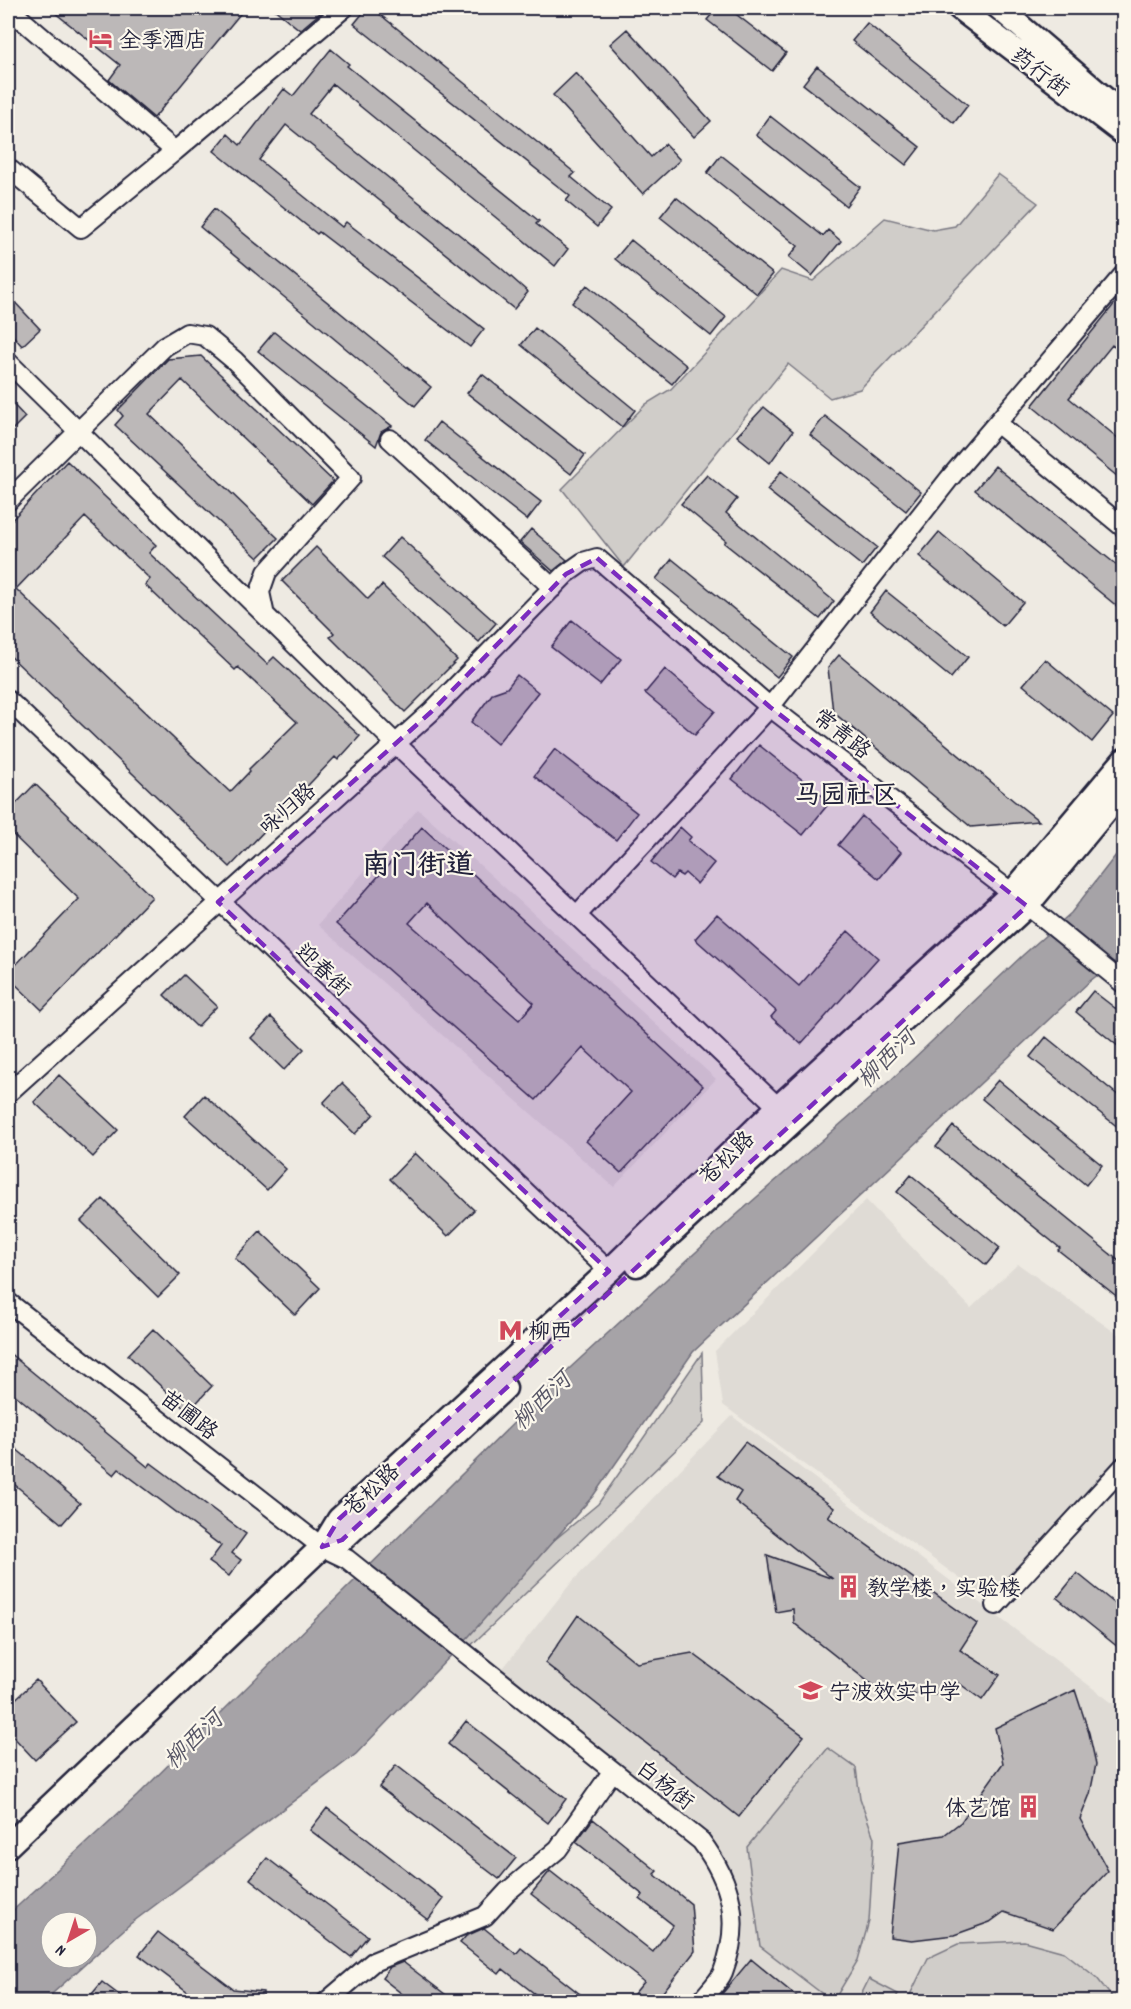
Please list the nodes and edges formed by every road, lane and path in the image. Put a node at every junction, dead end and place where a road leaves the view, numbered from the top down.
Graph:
1 (8, 8) edge
2 (344, 8) edge
3 (959, 8) edge
4 (999, 8) edge
5 (1030, 36) junction
6 (1003, 42) junction
7 (1124, 98) edge
8 (1124, 115) edge
9 (1124, 134) edge
10 (1124, 147) edge
11 (175, 151) junction
12 (8, 168) edge
13 (1124, 274) edge
14 (8, 362) edge
15 (997, 423) junction
16 (80, 432) junction
17 (390, 439) dead end
18 (8, 501) edge
19 (1124, 528) edge
20 (597, 558) joint
21 (553, 588) junction
22 (264, 611) junction
23 (8, 700) edge
24 (770, 707) junction
25 (395, 743) junction
26 (1124, 760) edge
27 (1124, 789) edge
28 (218, 902) junction
29 (1025, 904) junction
30 (577, 915) junction
31 (1124, 984) edge
32 (8, 1093) edge
33 (778, 1107) junction
34 (609, 1271) junction
35 (8, 1302) edge
36 (1124, 1466) edge
37 (322, 1547) junction
38 (347, 1559) joint
39 (996, 1605) dead end
40 (612, 1772) junction
41 (8, 1846) edge
42 (326, 2001) edge
43 (700, 2001) edge

1 - 11 street
2 - 11 street
3 - 6 main road, 药行街
4 - 5 main road, 药行街
5 - 7 main road
5 - 8 main road, 药行街
6 - 9 main road, 药行街
6 - 10 main road
11 - 12 street
13 - 15 street
14 - 16 street
15 - 19 street
15 - 24 street
16 - 18 street
16 - 22 street
16 - 22 street
17 - 21 street
20 - 21 street, 咏归路
20 - 24 street, 常青路
21 - 25 street, 咏归路
22 - 25 street
23 - 28 street, 迎春街
24 - 29 street, 常青路
24 - 30 street
25 - 28 street, 咏归路
25 - 30 street
26 - 29 main road, 苍松路
27 - 29 main road, 苍松路
28 - 32 street, 咏归路
28 - 34 street, 迎春街
29 - 31 street, 常青路
29 - 33 main road, 苍松路
29 - 37 main road, 苍松路
30 - 33 street
33 - 34 main road, 苍松路
34 - 37 main road, 苍松路
35 - 37 street, 苗圃路
36 - 39 street
37 - 38 street, 苗圃路
37 - 41 main road, 苍松路
38 - 40 street, 白杨街
40 - 42 street
40 - 43 street, 白杨街

